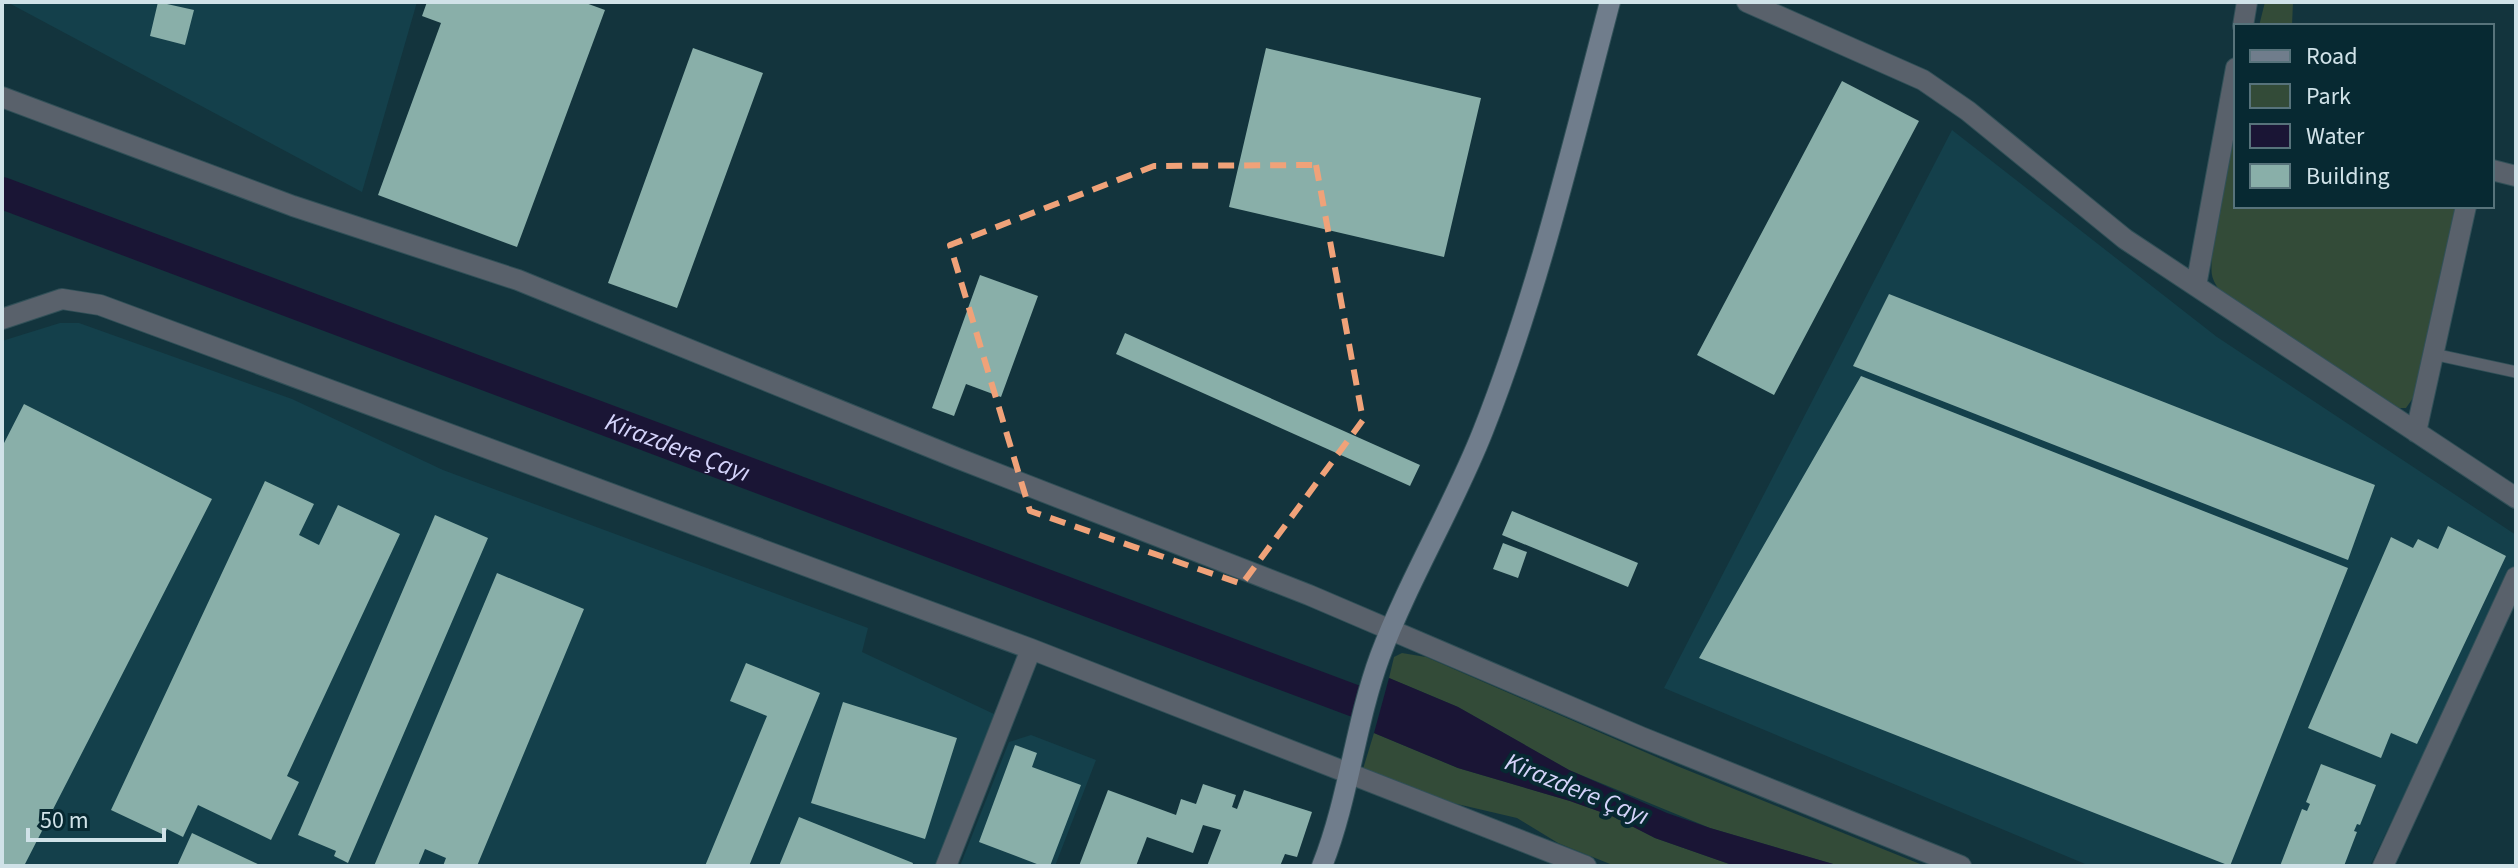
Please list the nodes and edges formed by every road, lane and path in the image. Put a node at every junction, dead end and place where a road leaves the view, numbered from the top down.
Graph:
1 (1610, 2) edge
2 (1747, 2) edge
3 (2247, 2) edge
4 (2243, 24) edge
5 (2234, 90) edge
6 (2, 97) edge
7 (2232, 112) edge
8 (2494, 170) edge
9 (2516, 176) edge
10 (2466, 208) edge
11 (2196, 286) junction
12 (2, 319) edge
13 (2433, 354) junction
14 (2516, 372) edge
15 (2416, 432) junction
16 (2516, 498) edge
17 (2516, 577) edge
18 (1391, 630) junction
19 (1031, 649) junction
20 (1349, 775) junction
21 (946, 866) edge
22 (1322, 866) edge
23 (1586, 866) edge
24 (1961, 866) edge
25 (2383, 866) edge

1 - 18 street
2 - 11 street
3 - 4 street
5 - 7 street
6 - 18 street
7 - 11 street
8 - 9 street
10 - 13 street
11 - 15 street
12 - 19 street
13 - 14 lane
13 - 15 street
15 - 16 street
17 - 25 street
18 - 20 street
18 - 24 street
19 - 20 street
19 - 21 street
20 - 22 street
20 - 23 street

